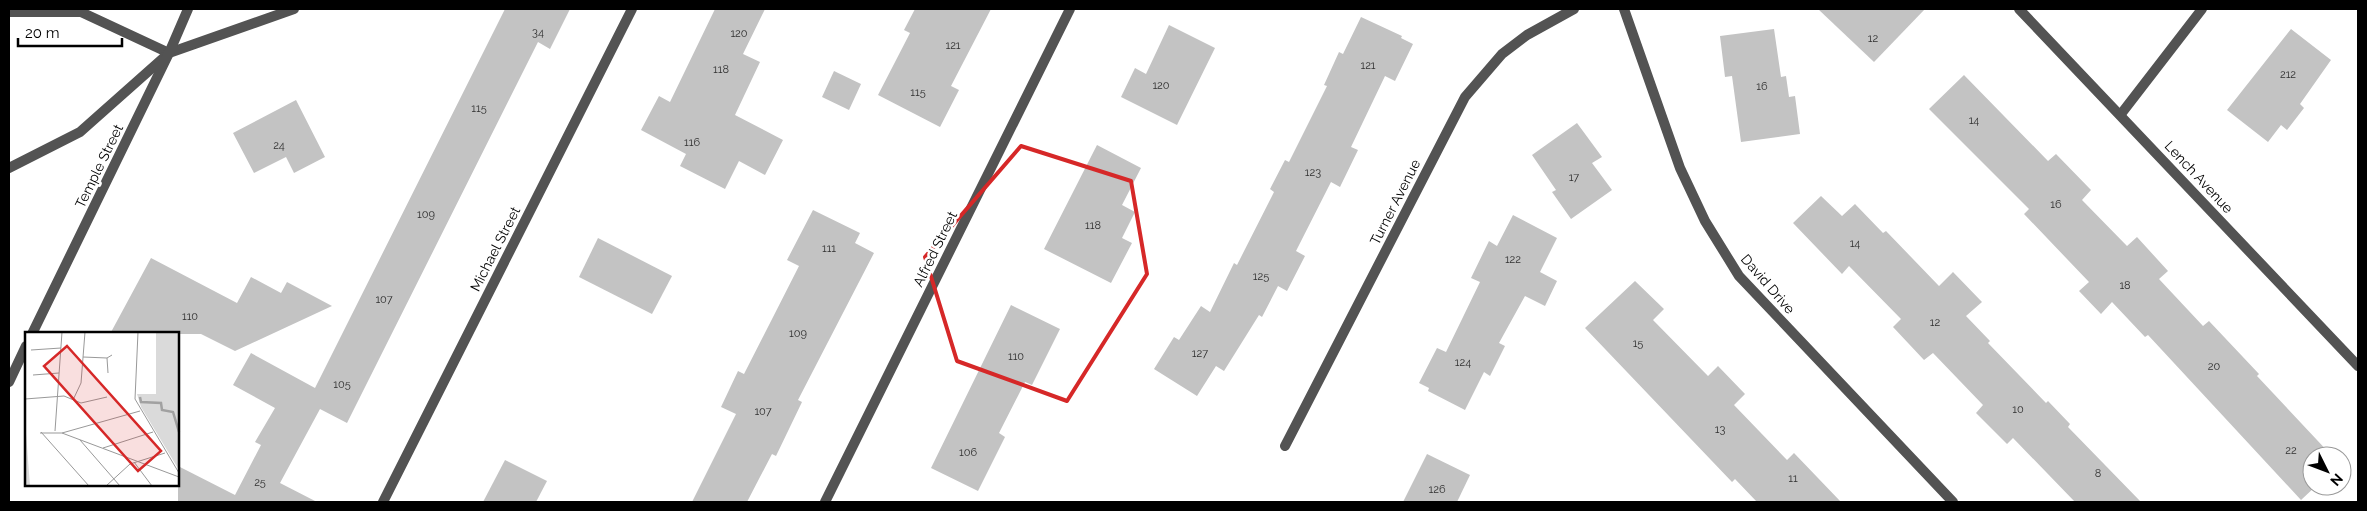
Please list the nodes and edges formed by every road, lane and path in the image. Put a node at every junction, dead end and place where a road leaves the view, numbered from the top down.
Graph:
1 (188, 9) edge
2 (294, 9) edge
3 (632, 9) edge
4 (1070, 9) edge
5 (1574, 9) edge
6 (1624, 9) edge
7 (2019, 9) edge
8 (2202, 9) edge
9 (9, 12) edge
10 (169, 53) junction
11 (2121, 114) junction
12 (9, 168) edge
13 (33, 332) edge
14 (25, 348) edge
15 (2358, 366) edge
16 (9, 382) edge
17 (1285, 446) dead end
18 (383, 502) edge
19 (825, 502) edge
20 (1953, 502) edge

1 - 10 street, Temple Street
2 - 10 street
3 - 18 street, Michael Street
4 - 19 street, Alfred Street
5 - 17 street, Turner Avenue
6 - 20 street, David Drive
7 - 11 street, Lench Avenue
8 - 11 street
9 - 10 street
10 - 12 street
10 - 13 street, Temple Street
11 - 15 street, Lench Avenue
14 - 16 street

